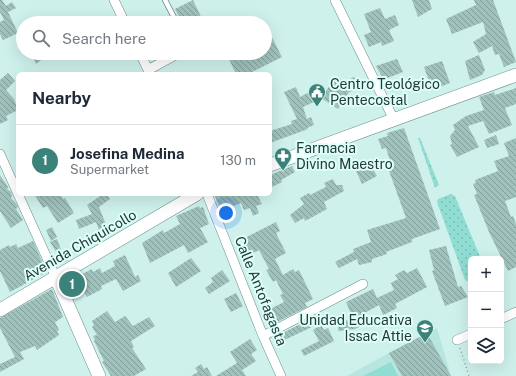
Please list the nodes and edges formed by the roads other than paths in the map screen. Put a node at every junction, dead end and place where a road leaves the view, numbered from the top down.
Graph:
1 (114, 0) edge
2 (165, 0) edge
3 (335, 0) edge
4 (122, 16) edge
5 (173, 16) edge
6 (143, 60) edge
7 (167, 60) edge
8 (149, 72) edge
9 (516, 75) edge
10 (402, 118) junction
11 (0, 154) edge
12 (272, 164) edge
13 (16, 189) edge
14 (19, 196) edge
15 (194, 196) edge
16 (208, 196) edge
17 (56, 278) junction
18 (363, 284) dead end
19 (0, 310) edge
20 (516, 312) edge
21 (504, 318) edge
22 (468, 335) edge
23 (263, 336) junction
24 (457, 340) road end
25 (99, 376) edge
26 (281, 376) edge

1 - 4 street
2 - 5 lane
3 - 10 street
6 - 8 street
7 - 8 street
9 - 10 main road
10 - 12 main road
11 - 13 street
14 - 17 street
15 - 17 main road, Avenida Chiquicollo
16 - 23 street, Calle Antofagasta
17 - 19 main road, Avenida Chiquicollo
17 - 25 main road
18 - 23 street
20 - 21 street
22 - 24 street
23 - 26 street, Calle Antofagasta

